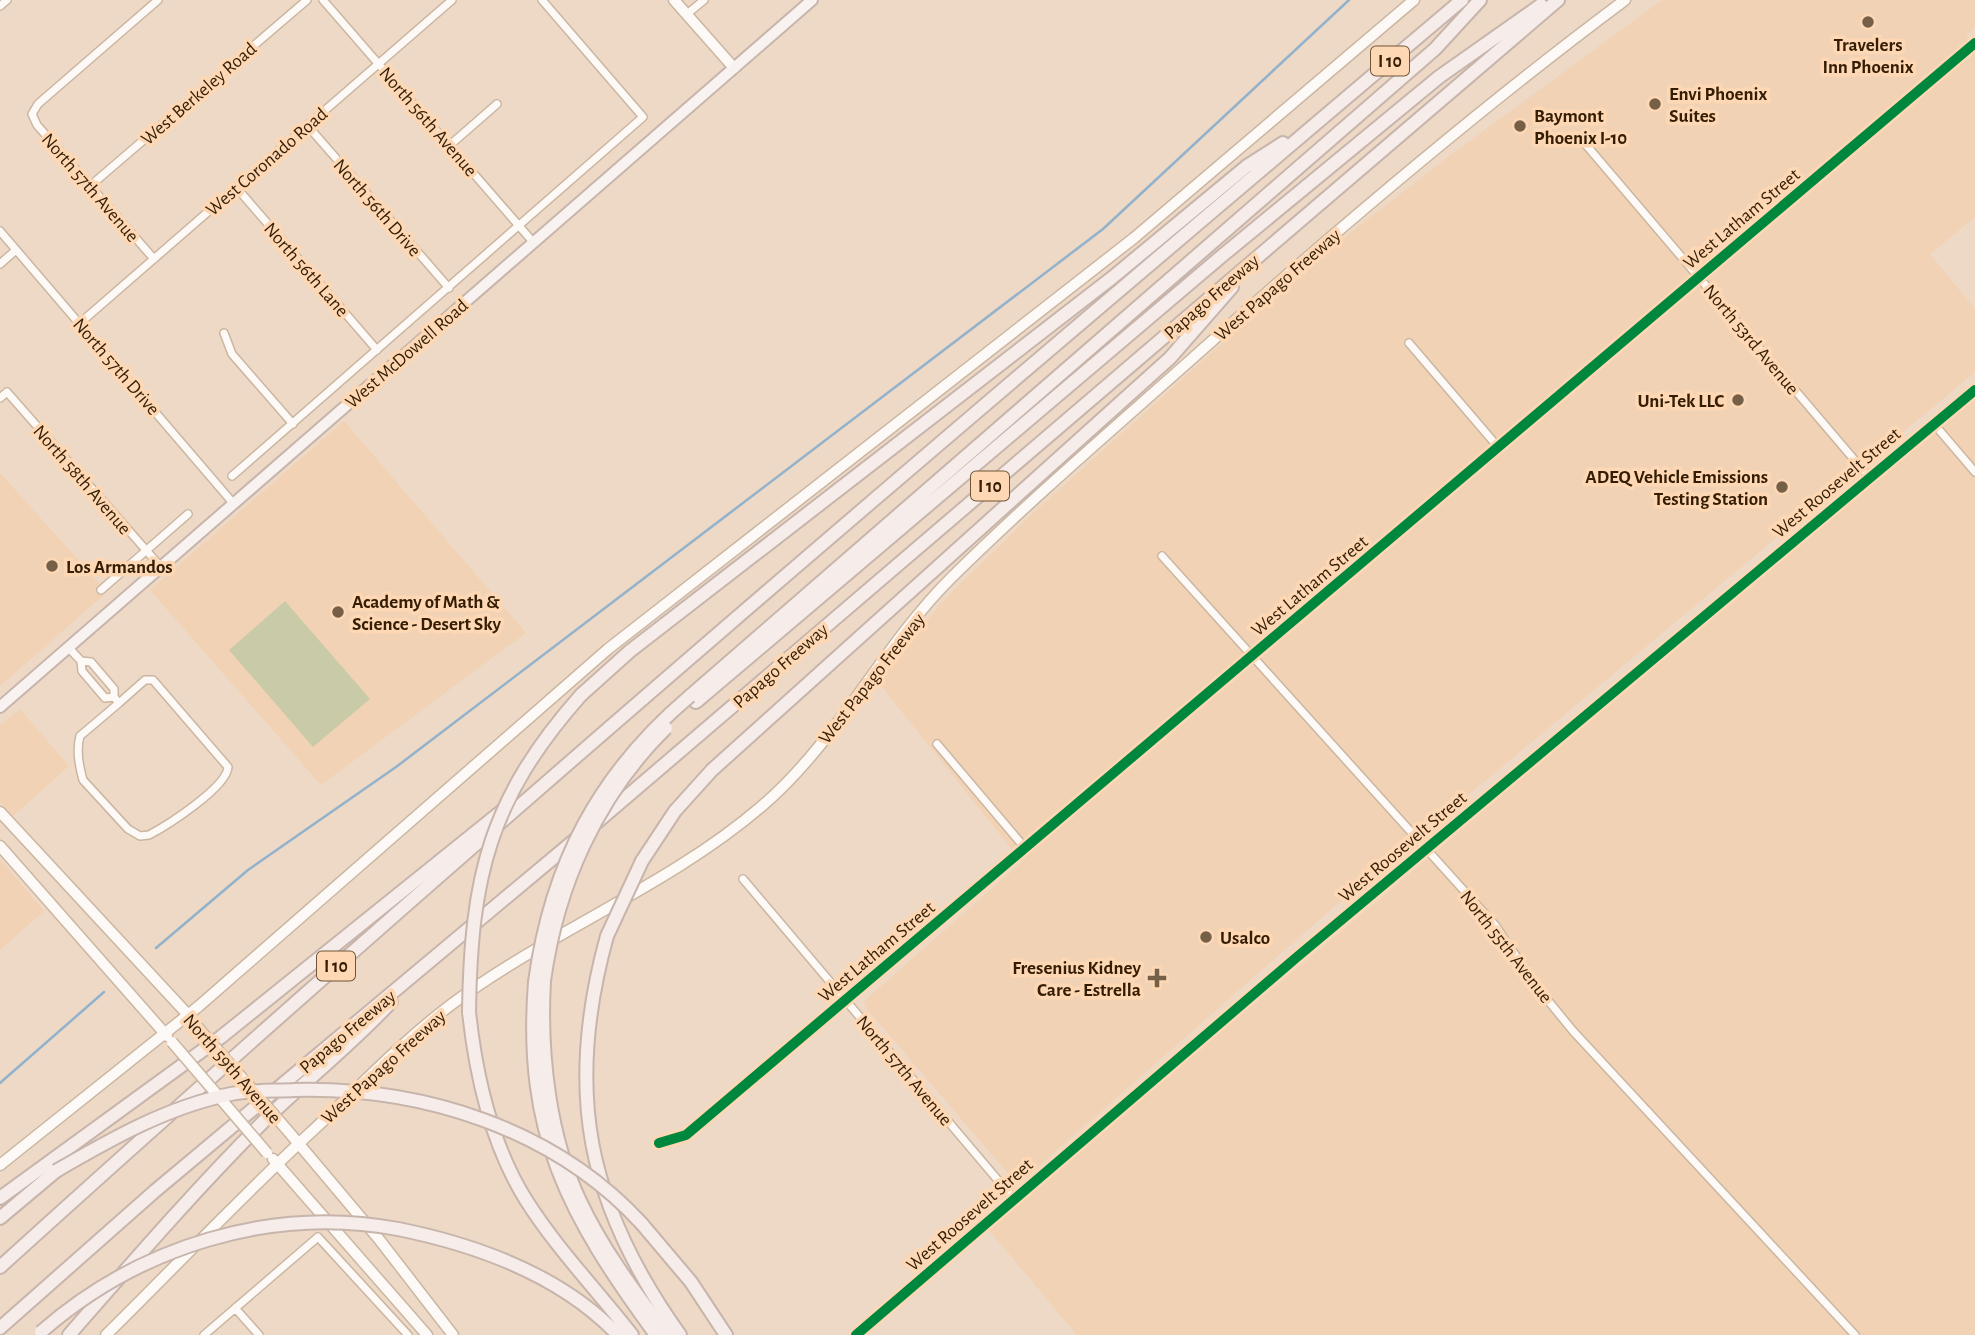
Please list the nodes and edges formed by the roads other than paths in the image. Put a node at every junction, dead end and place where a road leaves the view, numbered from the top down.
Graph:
1 (7, 0) edge
2 (158, 0) edge
3 (307, 0) edge
4 (323, 0) edge
5 (452, 0) edge
6 (542, 0) edge
7 (674, 0) edge
8 (704, 0) edge
9 (812, 0) edge
10 (1414, 0) edge
11 (1462, 0) edge
12 (1480, 0) edge
13 (1548, 0) edge
14 (1558, 0) edge
15 (1625, 0) edge
16 (0, 6) edge
17 (687, 15) junction
18 (1975, 43) edge
19 (379, 63) junction
20 (734, 68) junction
21 (497, 104) dead end
22 (1319, 121) junction
23 (307, 125) junction
24 (1581, 139) dead end
25 (450, 145) junction
26 (90, 186) junction
27 (236, 187) junction
28 (520, 226) junction
29 (0, 231) edge
30 (534, 242) junction
31 (16, 250) junction
32 (1262, 253) junction
33 (154, 259) junction
34 (0, 264) edge
35 (1699, 276) junction
36 (449, 288) junction
37 (80, 323) junction
38 (224, 333) dead end
39 (1409, 343) dead end
40 (377, 350) junction
41 (1975, 390) edge
42 (0, 398) edge
43 (293, 424) junction
44 (1934, 424) junction
45 (1498, 447) junction
46 (1975, 472) edge
47 (232, 476) dead end
48 (1869, 477) junction
49 (233, 503) junction
50 (188, 514) dead end
51 (146, 551) junction
52 (1162, 555) dead end
53 (160, 566) junction
54 (101, 590) dead end
55 (68, 647) junction
56 (1251, 656) junction
57 (81, 661) junction
58 (676, 670) junction
59 (693, 699) junction
60 (116, 700) junction
61 (0, 707) edge
62 (937, 744) dead end
63 (0, 812) edge
64 (0, 846) edge
65 (1025, 848) junction
66 (1427, 848) junction
67 (743, 878) dead end
68 (425, 966) junction
69 (540, 981) junction
70 (846, 1000) junction
71 (187, 1014) junction
72 (168, 1038) junction
73 (299, 1143) junction
74 (659, 1143) dead end
75 (276, 1163) junction
76 (0, 1165) edge
77 (0, 1198) edge
78 (1013, 1198) junction
79 (0, 1218) edge
80 (0, 1267) edge
81 (235, 1308) junction
82 (0, 1328) edge
83 (39, 1333) edge
84 (69, 1335) edge
85 (106, 1335) edge
86 (204, 1335) edge
87 (259, 1335) edge
88 (408, 1335) edge
89 (427, 1335) edge
90 (453, 1335) edge
91 (618, 1335) edge
92 (632, 1335) edge
93 (656, 1335) edge
94 (667, 1335) edge
95 (680, 1335) edge
96 (726, 1335) edge
97 (856, 1335) edge
98 (1855, 1335) edge

1 - 16 street
2 - 26 street, North 57th Avenue
3 - 26 street, West Berkeley Road
4 - 19 street, North 56th Avenue
5 - 19 street, West Coronado Road
6 - 28 street, West McDowell Road
7 - 17 main road
8 - 17 street
9 - 20 main road, West McDowell Road
10 - 71 main road
11 - 22 highway, I 10
12 - 59 highway
13 - 59 highway
14 - 32 highway, Papago Freeway / I 10
15 - 73 main road, West Papago Freeway
17 - 20 main road
18 - 35 street, West Latham Street
19 - 23 street, West Coronado Road
19 - 25 street, North 56th Avenue
20 - 30 main road, West McDowell Road
21 - 25 street
22 - 58 highway, I 10
22 - 92 highway, bridge
23 - 27 street, West Coronado Road
23 - 36 street, North 56th Drive
24 - 35 street, North 53rd Avenue
25 - 28 street, North 56th Avenue
26 - 33 street, North 57th Avenue
27 - 33 street, West Coronado Road
27 - 40 street, North 56th Lane
28 - 30 street, North 56th Avenue
28 - 36 street, West McDowell Road
29 - 31 street, North 57th Drive
30 - 49 main road, West McDowell Road
31 - 34 street
31 - 37 street, North 57th Drive
32 - 68 highway, Papago Freeway / I 10
32 - 95 highway, bridge
33 - 37 street, West Coronado Road
35 - 45 street, West Latham Street
35 - 48 street, North 53rd Avenue
36 - 40 street, West McDowell Road
37 - 49 street, North 57th Drive
38 - 43 street
39 - 45 street
40 - 43 street, West McDowell Road
41 - 44 main road, West Roosevelt Street
42 - 51 street, North 58th Avenue
43 - 47 street, West McDowell Road
44 - 46 street
44 - 48 main road, West Roosevelt Street
45 - 56 street, West Latham Street
48 - 66 main road, West Roosevelt Street
49 - 53 main road, West McDowell Road
50 - 51 street
51 - 53 street, North 58th Avenue
51 - 54 street
52 - 56 street, North 55th Avenue
53 - 55 main road, West McDowell Road
55 - 57 street
55 - 61 main road, West McDowell Road
56 - 65 street, West Latham Street
56 - 66 street, North 55th Avenue
57 - 60 street
57 - 60 street
58 - 77 highway
58 - 80 highway, I 10
59 - 69 highway, bridge
60 - 60 street
62 - 65 street
63 - 71 main road, North 59th Avenue
64 - 72 main road, North 59th Avenue
65 - 70 street, West Latham Street
66 - 78 main road, West Roosevelt Street
66 - 98 street, North 55th Avenue
67 - 70 street, North 57th Avenue
68 - 82 highway, Papago Freeway / I 10
68 - 84 highway
69 - 93 highway
69 - 94 highway
70 - 74 street, West Latham Street
70 - 78 street, North 57th Avenue
71 - 72 main road
71 - 73 main road, North 59th Avenue, bridge
72 - 75 main road, North 59th Avenue, bridge
72 - 76 main road
73 - 75 main road, West Papago Freeway
73 - 90 main road, North 59th Avenue
75 - 85 main road, West Papago Freeway
75 - 89 main road, North 59th Avenue
78 - 97 main road, West Roosevelt Street
79 - 96 highway, bridge
81 - 86 street
81 - 87 street
81 - 88 street
83 - 91 highway, bridge

